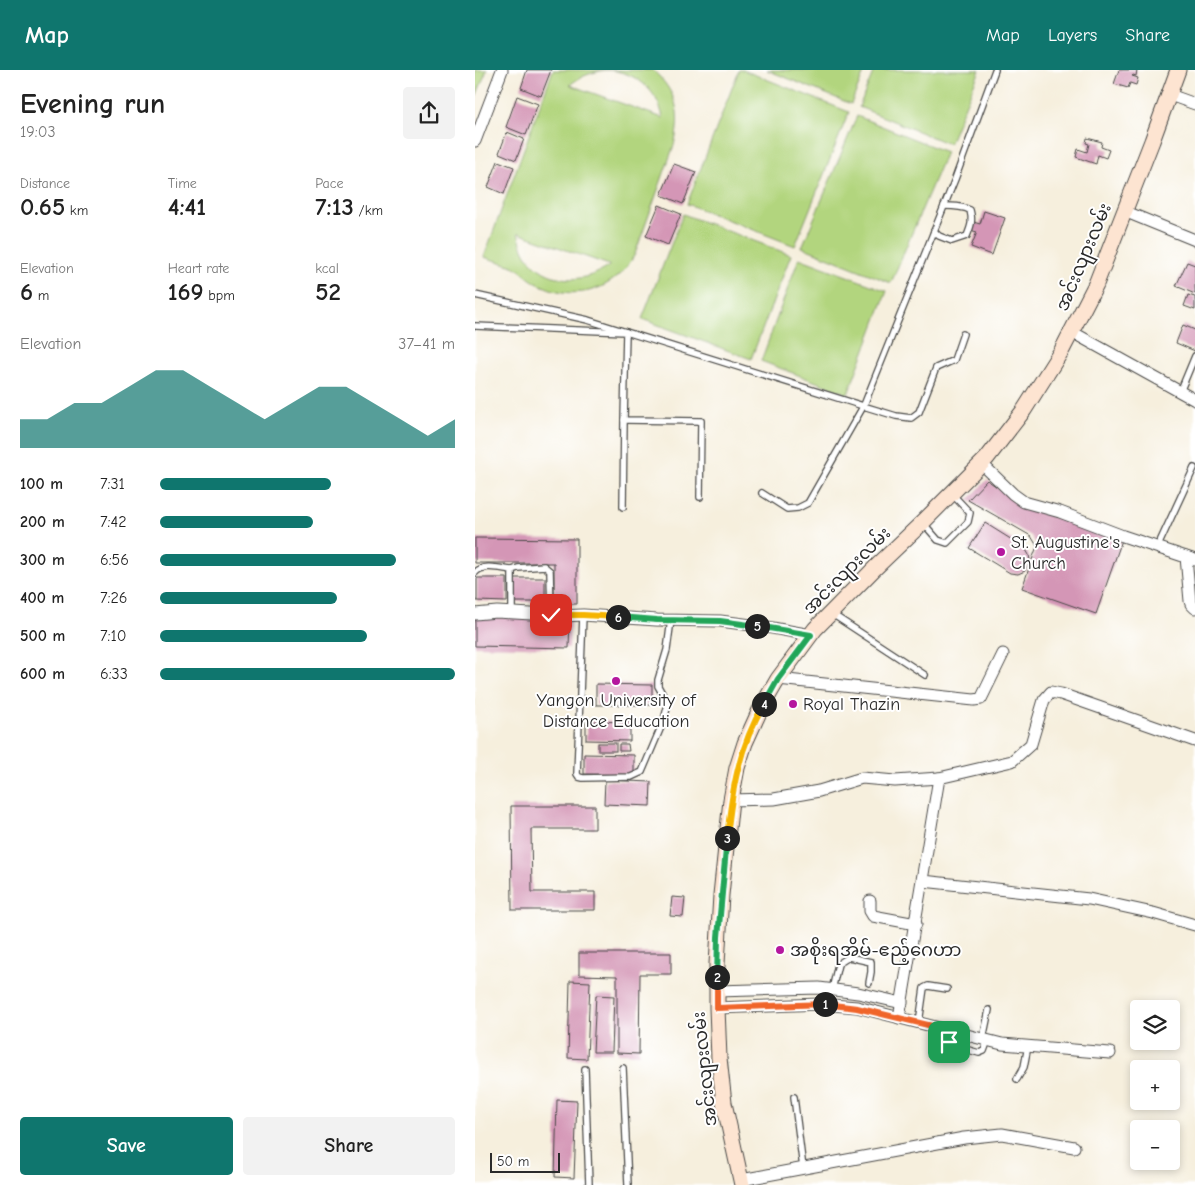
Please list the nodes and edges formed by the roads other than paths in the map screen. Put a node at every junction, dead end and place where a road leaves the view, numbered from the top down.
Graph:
1 (502, 70) edge
2 (995, 70) edge
3 (1178, 70) edge
4 (1170, 95) junction
5 (1195, 104) edge
6 (475, 141) edge
7 (944, 206) junction
8 (1125, 211) junction
9 (933, 232) junction
10 (1195, 240) edge
11 (475, 295) edge
12 (475, 326) edge
13 (625, 332) junction
14 (1072, 332) junction
15 (963, 334) dead end
16 (1195, 356) edge
17 (1180, 392) junction
18 (1195, 400) edge
19 (864, 406) junction
20 (624, 420) junction
21 (981, 463) junction
22 (1194, 468) edge
23 (761, 493) dead end
24 (951, 494) junction
25 (700, 497) dead end
26 (623, 507) dead end
27 (923, 522) junction
28 (1158, 546) junction
29 (1191, 558) edge
30 (512, 570) junction
31 (475, 573) edge
32 (1195, 608) edge
33 (512, 613) junction
34 (831, 613) junction
35 (475, 614) edge
36 (551, 615) junction
37 (583, 615) junction
38 (671, 620) junction
39 (811, 635) junction
40 (1003, 654) dead end
41 (925, 675) dead end
42 (778, 679) junction
43 (1195, 741) edge
44 (939, 778) junction
45 (731, 800) junction
46 (923, 881) junction
47 (870, 901) dead end
48 (916, 924) junction
49 (1195, 925) edge
50 (869, 983) dead end
51 (947, 989) dead end
52 (832, 990) junction
53 (717, 991) junction
54 (902, 1003) junction
55 (717, 1008) junction
56 (989, 1010) dead end
57 (899, 1018) junction
58 (919, 1023) junction
59 (985, 1040) junction
60 (1028, 1046) junction
61 (1110, 1054) dead end
62 (623, 1068) dead end
63 (585, 1069) dead end
64 (1017, 1079) dead end
65 (794, 1097) dead end
66 (1074, 1148) dead end
67 (803, 1168) junction
68 (742, 1182) edge
69 (589, 1185) edge
70 (628, 1185) edge

1 - 6 street
2 - 7 lane
3 - 4 main road, အင်းလျားလမ်း
4 - 5 street
4 - 8 main road, အင်းလျားလမ်း
7 - 9 lane
7 - 9 lane
8 - 10 street
8 - 14 main road, အင်းလျားလမ်း
9 - 19 lane
11 - 13 lane
12 - 13 lane
13 - 19 lane
13 - 20 lane
14 - 17 street
14 - 21 main road, အင်းလျားလမ်း
15 - 19 lane
16 - 17 lane
17 - 18 street
19 - 23 lane
20 - 25 lane
20 - 26 lane
21 - 24 main road, အင်းလျားလမ်း
21 - 28 street
22 - 28 lane
24 - 27 main road, အင်းလျားလမ်း
24 - 27 lane
27 - 34 main road, အင်းလျားလမ်း
28 - 29 street
29 - 32 street
30 - 31 lane
30 - 33 lane
30 - 36 lane
33 - 35 street
33 - 36 street
34 - 39 main road, အင်းလျားလမ်း
34 - 41 lane
36 - 37 street
37 - 38 street
37 - 38 lane
38 - 39 street
39 - 42 main road, အင်းလျားလမ်း
40 - 42 street
42 - 45 main road, အင်းလျားလမ်း
43 - 44 street
44 - 45 street
44 - 46 street
45 - 53 main road, အင်းလျားလမ်း
46 - 48 street
46 - 49 street
47 - 48 street
48 - 54 street
50 - 52 lane
51 - 58 lane
52 - 53 street
52 - 54 street
53 - 55 main road, အင်းလျားလမ်း
54 - 57 street
55 - 57 street
55 - 68 main road, အင်းလျားလမ်း
56 - 59 lane
57 - 58 street
58 - 59 street
59 - 60 street
60 - 61 street
60 - 64 lane
62 - 70 lane
63 - 69 lane
65 - 67 lane
66 - 67 street
67 - 68 street

